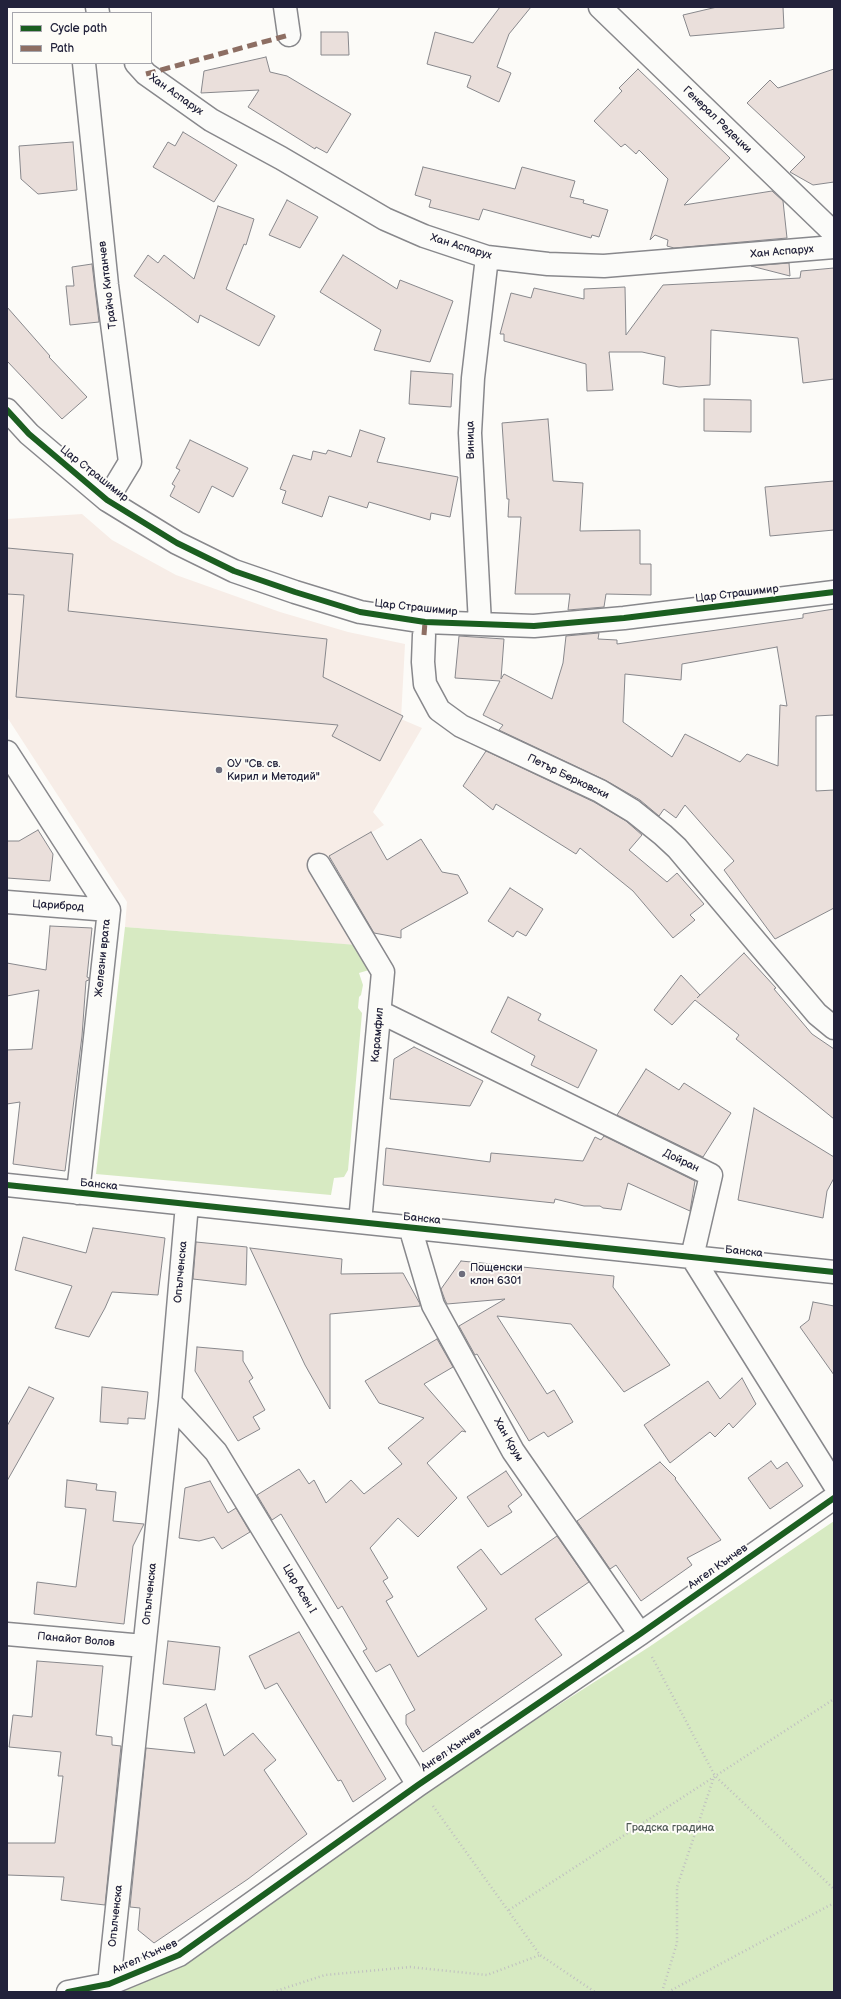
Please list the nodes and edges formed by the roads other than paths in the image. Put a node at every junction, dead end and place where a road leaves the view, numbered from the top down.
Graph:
1 (285, 7) edge
2 (600, 7) edge
3 (289, 35) dead end
4 (84, 64) edge
5 (137, 64) edge
6 (834, 233) edge
7 (834, 247) edge
8 (487, 257) junction
9 (7, 410) edge
10 (107, 500) junction
11 (834, 592) edge
12 (480, 624) junction
13 (424, 635) dead end
14 (7, 752) edge
15 (319, 864) dead end
16 (7, 902) edge
17 (109, 910) junction
18 (380, 1012) junction
19 (834, 1028) edge
20 (7, 1185) edge
21 (78, 1193) junction
22 (187, 1204) junction
23 (360, 1222) junction
24 (410, 1227) junction
25 (692, 1257) junction
26 (834, 1272) edge
27 (170, 1402) junction
28 (834, 1484) edge
29 (834, 1498) edge
30 (7, 1634) edge
31 (640, 1634) junction
32 (144, 1646) junction
33 (418, 1785) junction
34 (109, 1984) junction
35 (68, 1992) edge

1 - 3 street
2 - 6 street, Генерал Редецки
4 - 10 street, Трайчо Китанчев
5 - 8 street, Хан Аспарух
7 - 8 street, Хан Аспарух
8 - 12 street, Виница
9 - 10 street, Цар Страшимир
10 - 12 street, Цар Страшимир
11 - 12 street, Цар Страшимир
13 - 19 street, Петър Берковски
14 - 17 street, Железни врата
15 - 18 street, Карамфил
16 - 17 street, Цариброд
17 - 21 street, Железни врата
18 - 23 street, Карамфил
18 - 25 street, Дойран
20 - 21 street, Банска
21 - 22 street, Банска
22 - 23 street, Банска
22 - 27 street, Опълченска
23 - 24 street, Банска
24 - 25 street, Банска
24 - 31 street, Хан Крум
25 - 26 street, Банска
25 - 28 street
27 - 32 street, Опълченска
27 - 33 street, Цар Асен I
29 - 31 street, Ангел Кънчев
30 - 32 street, Панайот Волов
31 - 33 street, Ангел Кънчев
32 - 34 street, Опълченска
33 - 34 street, Ангел Кънчев
34 - 35 street, Ангел Кънчев

